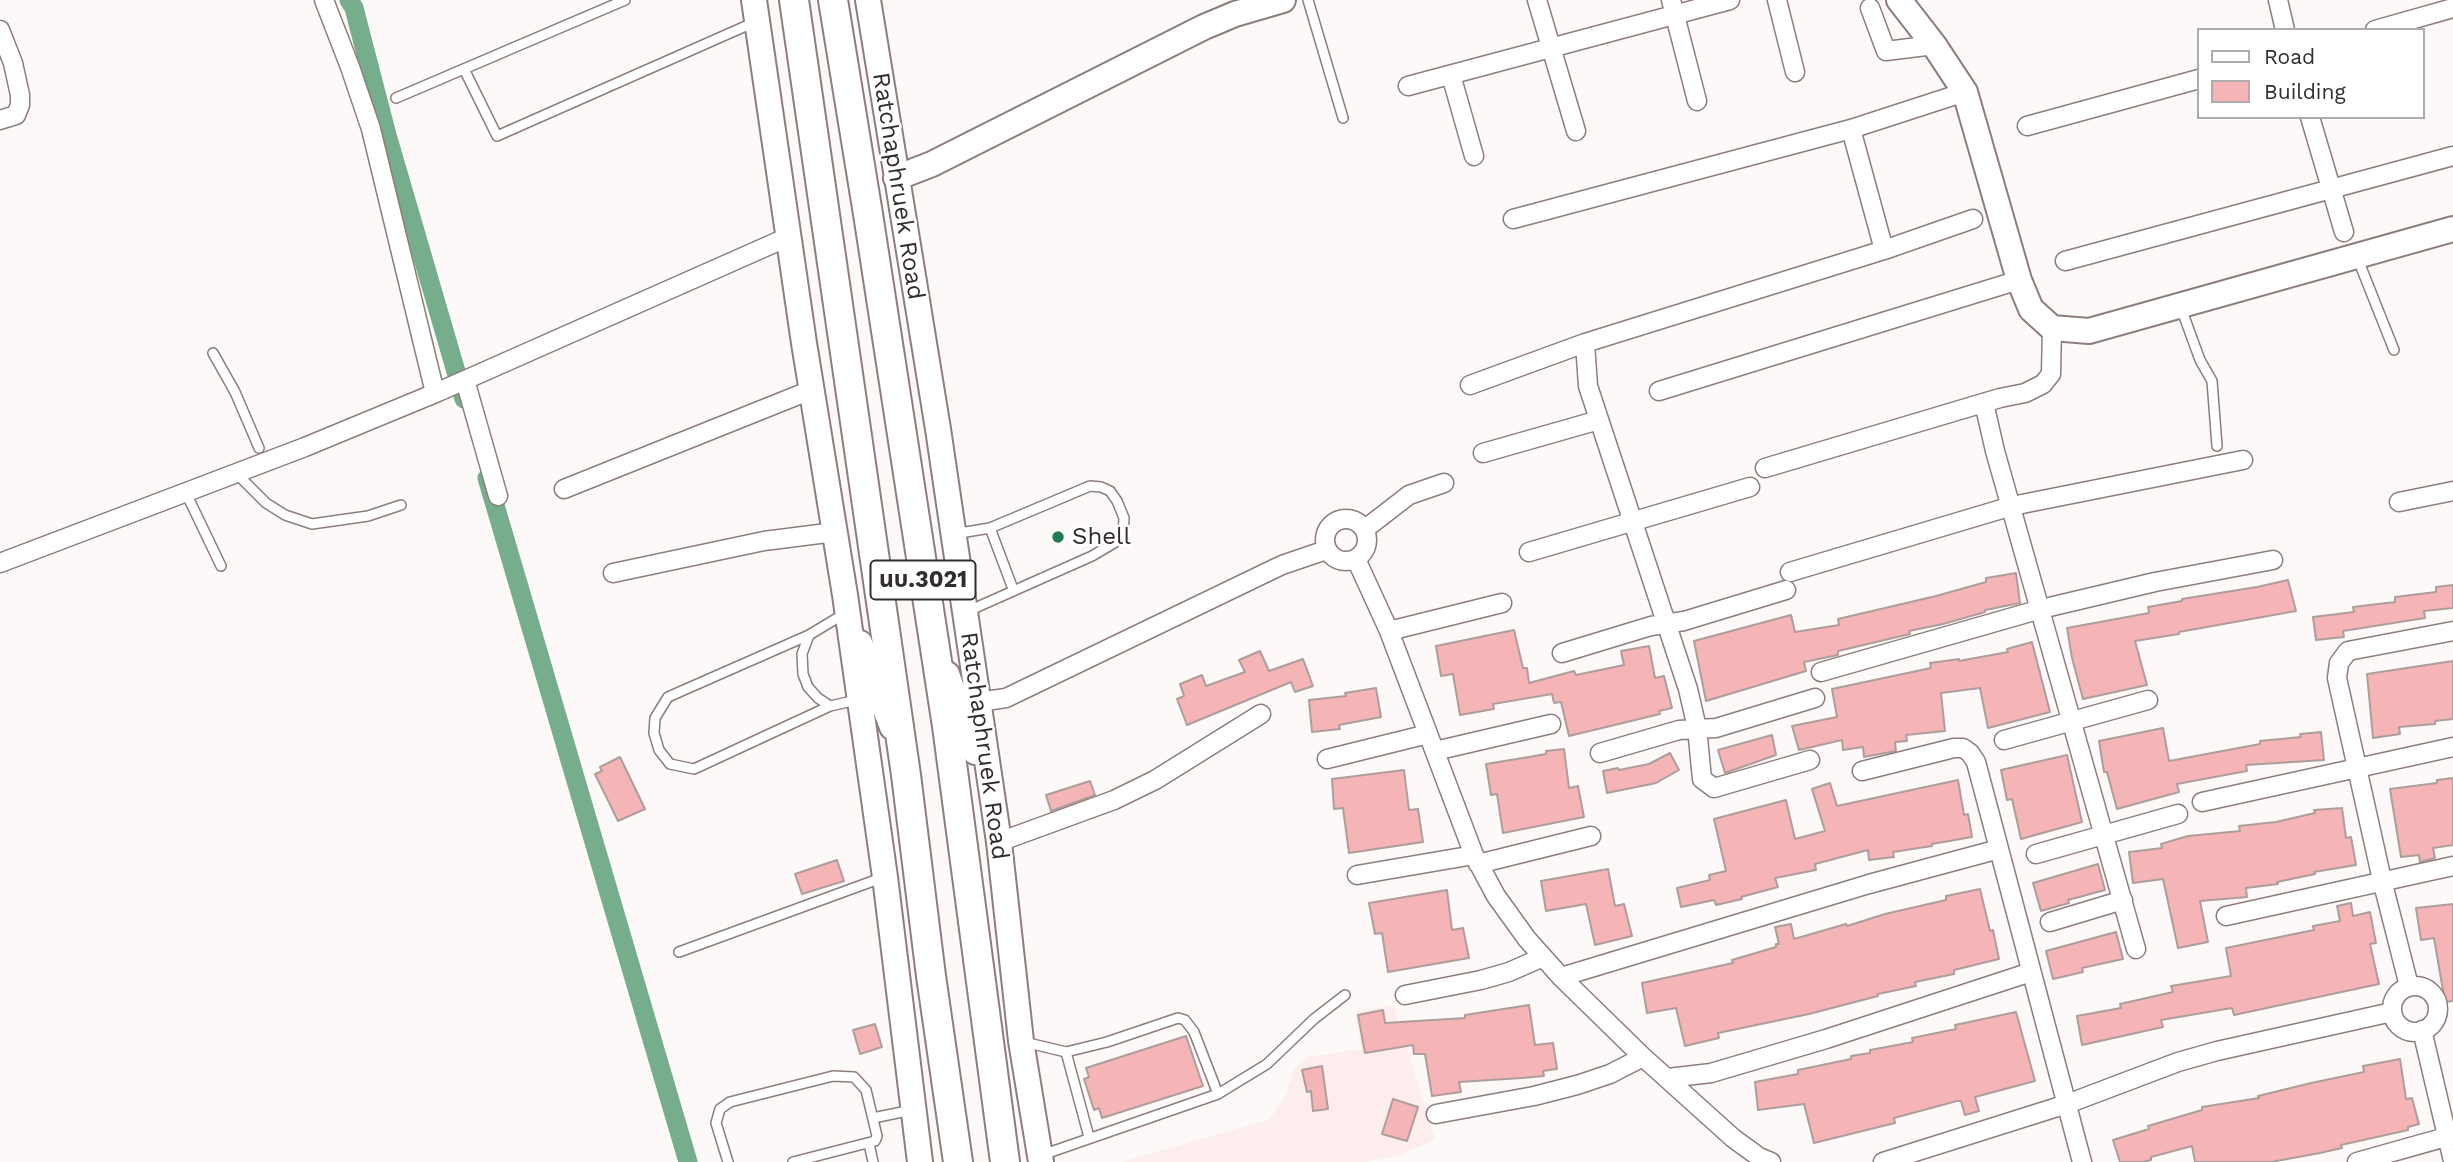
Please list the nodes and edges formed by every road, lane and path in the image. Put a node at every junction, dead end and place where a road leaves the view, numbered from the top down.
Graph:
1 (324, 0) edge
2 (625, 0) edge
3 (794, 0) edge
4 (833, 0) edge
5 (869, 0) edge
6 (1283, 0) edge
7 (1308, 0) edge
8 (1537, 0) edge
9 (1730, 0) edge
10 (1777, 0) edge
11 (1899, 0) edge
12 (2278, 0) edge
13 (1673, 8) edge
14 (1870, 8) dead end
15 (2453, 8) edge
16 (755, 11) edge
17 (2285, 28) edge
18 (2382, 28) edge
19 (0, 30) edge
20 (1934, 45) junction
21 (1551, 50) junction
22 (464, 69) junction
23 (1795, 72) dead end
24 (1451, 75) junction
25 (2198, 79) edge
26 (1408, 86) dead end
27 (1965, 92) junction
28 (396, 98) dead end
29 (1697, 101) dead end
30 (1343, 118) dead end
31 (2311, 119) edge
32 (0, 120) edge
33 (2027, 126) dead end
34 (1851, 129) junction
35 (1576, 131) dead end
36 (1474, 156) dead end
37 (2453, 156) edge
38 (896, 178) junction
39 (2330, 190) junction
40 (1513, 219) dead end
41 (1973, 219) dead end
42 (2453, 229) edge
43 (2344, 232) dead end
44 (788, 237) junction
45 (1884, 250) junction
46 (2357, 256) junction
47 (2065, 261) dead end
48 (2019, 280) junction
49 (2180, 307) junction
50 (2052, 328) junction
51 (1585, 343) junction
52 (2394, 350) dead end
53 (213, 353) dead end
54 (465, 380) junction
55 (1470, 385) dead end
56 (811, 390) junction
57 (1659, 391) dead end
58 (437, 392) junction
59 (1984, 402) junction
60 (1599, 420) junction
61 (2217, 446) dead end
62 (259, 448) dead end
63 (1483, 453) dead end
64 (2243, 460) dead end
65 (1765, 468) dead end
66 (237, 474) junction
67 (1444, 483) dead end
68 (1749, 487) dead end
69 (564, 489) dead end
70 (2453, 491) edge
71 (186, 493) junction
72 (498, 496) dead end
73 (2399, 502) dead end
74 (401, 505) dead end
75 (2012, 506) junction
76 (1632, 522) junction
77 (952, 528) junction
78 (990, 528) junction
79 (1365, 529) junction
80 (835, 532) junction
81 (1326, 550) junction
82 (1529, 552) dead end
83 (1356, 559) junction
84 (2273, 560) dead end
85 (0, 564) edge
86 (221, 566) dead end
87 (1790, 572) dead end
88 (613, 573) dead end
89 (1013, 589) junction
90 (1786, 590) dead end
91 (1502, 603) dead end
92 (845, 604) junction
93 (2041, 609) junction
94 (965, 612) junction
95 (1666, 624) junction
96 (931, 631) junction
97 (1389, 631) junction
98 (2453, 631) edge
99 (810, 635) junction
100 (1562, 653) dead end
101 (1821, 673) dead end
102 (1815, 698) dead end
103 (858, 699) junction
104 (2148, 700) dead end
105 (978, 702) junction
106 (830, 706) junction
107 (1261, 714) dead end
108 (2073, 721) junction
109 (1551, 724) dead end
110 (1697, 728) junction
111 (1429, 734) junction
112 (2004, 740) dead end
113 (2453, 747) edge
114 (1435, 751) junction
115 (1600, 753) dead end
116 (1328, 759) dead end
117 (1810, 760) dead end
118 (2356, 767) junction
119 (1862, 771) dead end
120 (906, 775) junction
121 (992, 799) junction
122 (2202, 802) dead end
123 (2178, 814) dead end
124 (2104, 834) junction
125 (1591, 836) dead end
126 (999, 842) junction
127 (1999, 849) junction
128 (2036, 854) dead end
129 (1476, 859) junction
130 (2453, 866) edge
131 (1357, 874) dead end
132 (885, 877) junction
133 (2382, 880) junction
134 (2123, 900) junction
135 (2226, 916) dead end
136 (2050, 922) dead end
137 (2136, 949) dead end
138 (679, 951) dead end
139 (1543, 957) junction
140 (2031, 972) junction
141 (1561, 977) junction
142 (2409, 986) junction
143 (1345, 995) dead end
144 (1405, 995) dead end
145 (2445, 1000) edge
146 (2392, 1012) junction
147 (2422, 1030) junction
148 (1021, 1041) junction
149 (1066, 1052) junction
150 (1643, 1057) junction
151 (1668, 1078) junction
152 (1218, 1094) junction
153 (2067, 1104) junction
154 (912, 1110) junction
155 (1436, 1114) dead end
156 (873, 1118) junction
157 (2450, 1135) edge
158 (1089, 1137) junction
159 (869, 1144) junction
160 (1040, 1159) edge
161 (2453, 1161) edge
162 (729, 1162) edge
163 (793, 1162) edge
164 (873, 1162) edge
165 (920, 1162) edge
166 (958, 1162) edge
167 (1005, 1162) edge
168 (1771, 1162) edge
169 (1883, 1162) edge
170 (2082, 1162) edge
171 (2357, 1162) edge

1 - 58 street
2 - 22 lane
3 - 120 main road, นบ.3021
4 - 96 main road, Ratchaphruek Road / นบ.3021
5 - 38 main road, Ratchaphruek Road / นบ.3021
6 - 38 main road
7 - 30 lane
8 - 21 street
9 - 13 street
10 - 23 street
11 - 20 main road
12 - 17 street
13 - 21 street
13 - 29 street
14 - 20 street
15 - 18 street
16 - 22 lane
16 - 44 main road, นบ.3021
19 - 32 street
20 - 27 main road
21 - 24 street
21 - 35 street
22 - 28 lane
24 - 26 street
24 - 36 street
25 - 33 street
27 - 34 street
27 - 48 main road
31 - 39 street
34 - 40 street
34 - 45 street
37 - 39 street
38 - 77 main road, Ratchaphruek Road / นบ.3021
39 - 43 street
39 - 47 street
41 - 45 street
42 - 46 main road
44 - 54 street
44 - 56 main road, นบ.3021
45 - 51 street
46 - 49 main road
46 - 52 lane
48 - 50 main road
48 - 57 street
49 - 50 main road
49 - 61 lane
50 - 59 street
51 - 55 street
51 - 60 street
53 - 62 lane
54 - 58 street
54 - 72 street
56 - 69 street
56 - 80 main road, นบ.3021
58 - 66 street
59 - 65 street
59 - 75 street
60 - 63 street
60 - 76 street
64 - 75 street
66 - 71 street
66 - 74 lane
67 - 79 street
68 - 76 street
70 - 73 street
71 - 85 street
71 - 86 lane
75 - 87 street
75 - 93 street
76 - 82 street
76 - 95 street
77 - 78 lane
77 - 94 main road, Ratchaphruek Road / นบ.3021
78 - 89 lane
78 - 89 lane
79 - 81 street
79 - 83 street
80 - 88 street
80 - 92 main road, นบ.3021
81 - 83 street
81 - 105 street
83 - 97 street
84 - 93 street
89 - 94 lane
90 - 95 street
91 - 97 street
92 - 99 lane
92 - 103 main road, นบ.3021
92 - 120 main road
93 - 101 street
93 - 108 street
94 - 105 main road, Ratchaphruek Road / นบ.3021
95 - 100 street
95 - 110 street
96 - 121 main road
96 - 167 main road, Ratchaphruek Road / นบ.3021
97 - 111 street
98 - 118 street
99 - 106 lane
99 - 106 lane
102 - 110 street
103 - 106 lane
103 - 132 main road, นบ.3021
104 - 108 street
105 - 121 main road, Ratchaphruek Road / นบ.3021
107 - 126 street
108 - 112 street
108 - 124 street
109 - 114 street
110 - 115 street
110 - 117 street
111 - 114 street
111 - 116 street
113 - 118 street
114 - 129 street
118 - 122 street
118 - 133 street
119 - 127 street
120 - 166 main road, นบ.3021
121 - 126 main road, Ratchaphruek Road / นบ.3021
123 - 124 street
124 - 128 street
124 - 134 street
125 - 129 street
126 - 148 main road, Ratchaphruek Road / นบ.3021
127 - 140 street
127 - 141 street
129 - 131 street
129 - 139 street
130 - 133 street
132 - 138 lane
132 - 154 main road, นบ.3021
133 - 135 street
133 - 142 street
134 - 136 street
134 - 137 street
139 - 141 street
139 - 144 street
140 - 151 street
140 - 153 street
141 - 150 street
142 - 145 street
142 - 146 street
143 - 152 lane
145 - 147 street
146 - 147 street
146 - 153 street
147 - 157 street
148 - 149 lane
148 - 160 main road, Ratchaphruek Road / นบ.3021
149 - 152 lane
149 - 158 lane
150 - 151 street
150 - 155 street
151 - 168 street
152 - 158 lane
153 - 169 street
153 - 170 street
154 - 156 lane
154 - 165 main road, นบ.3021
156 - 159 lane
156 - 162 lane
157 - 161 street
157 - 171 street
158 - 160 lane
159 - 163 lane
159 - 164 lane

